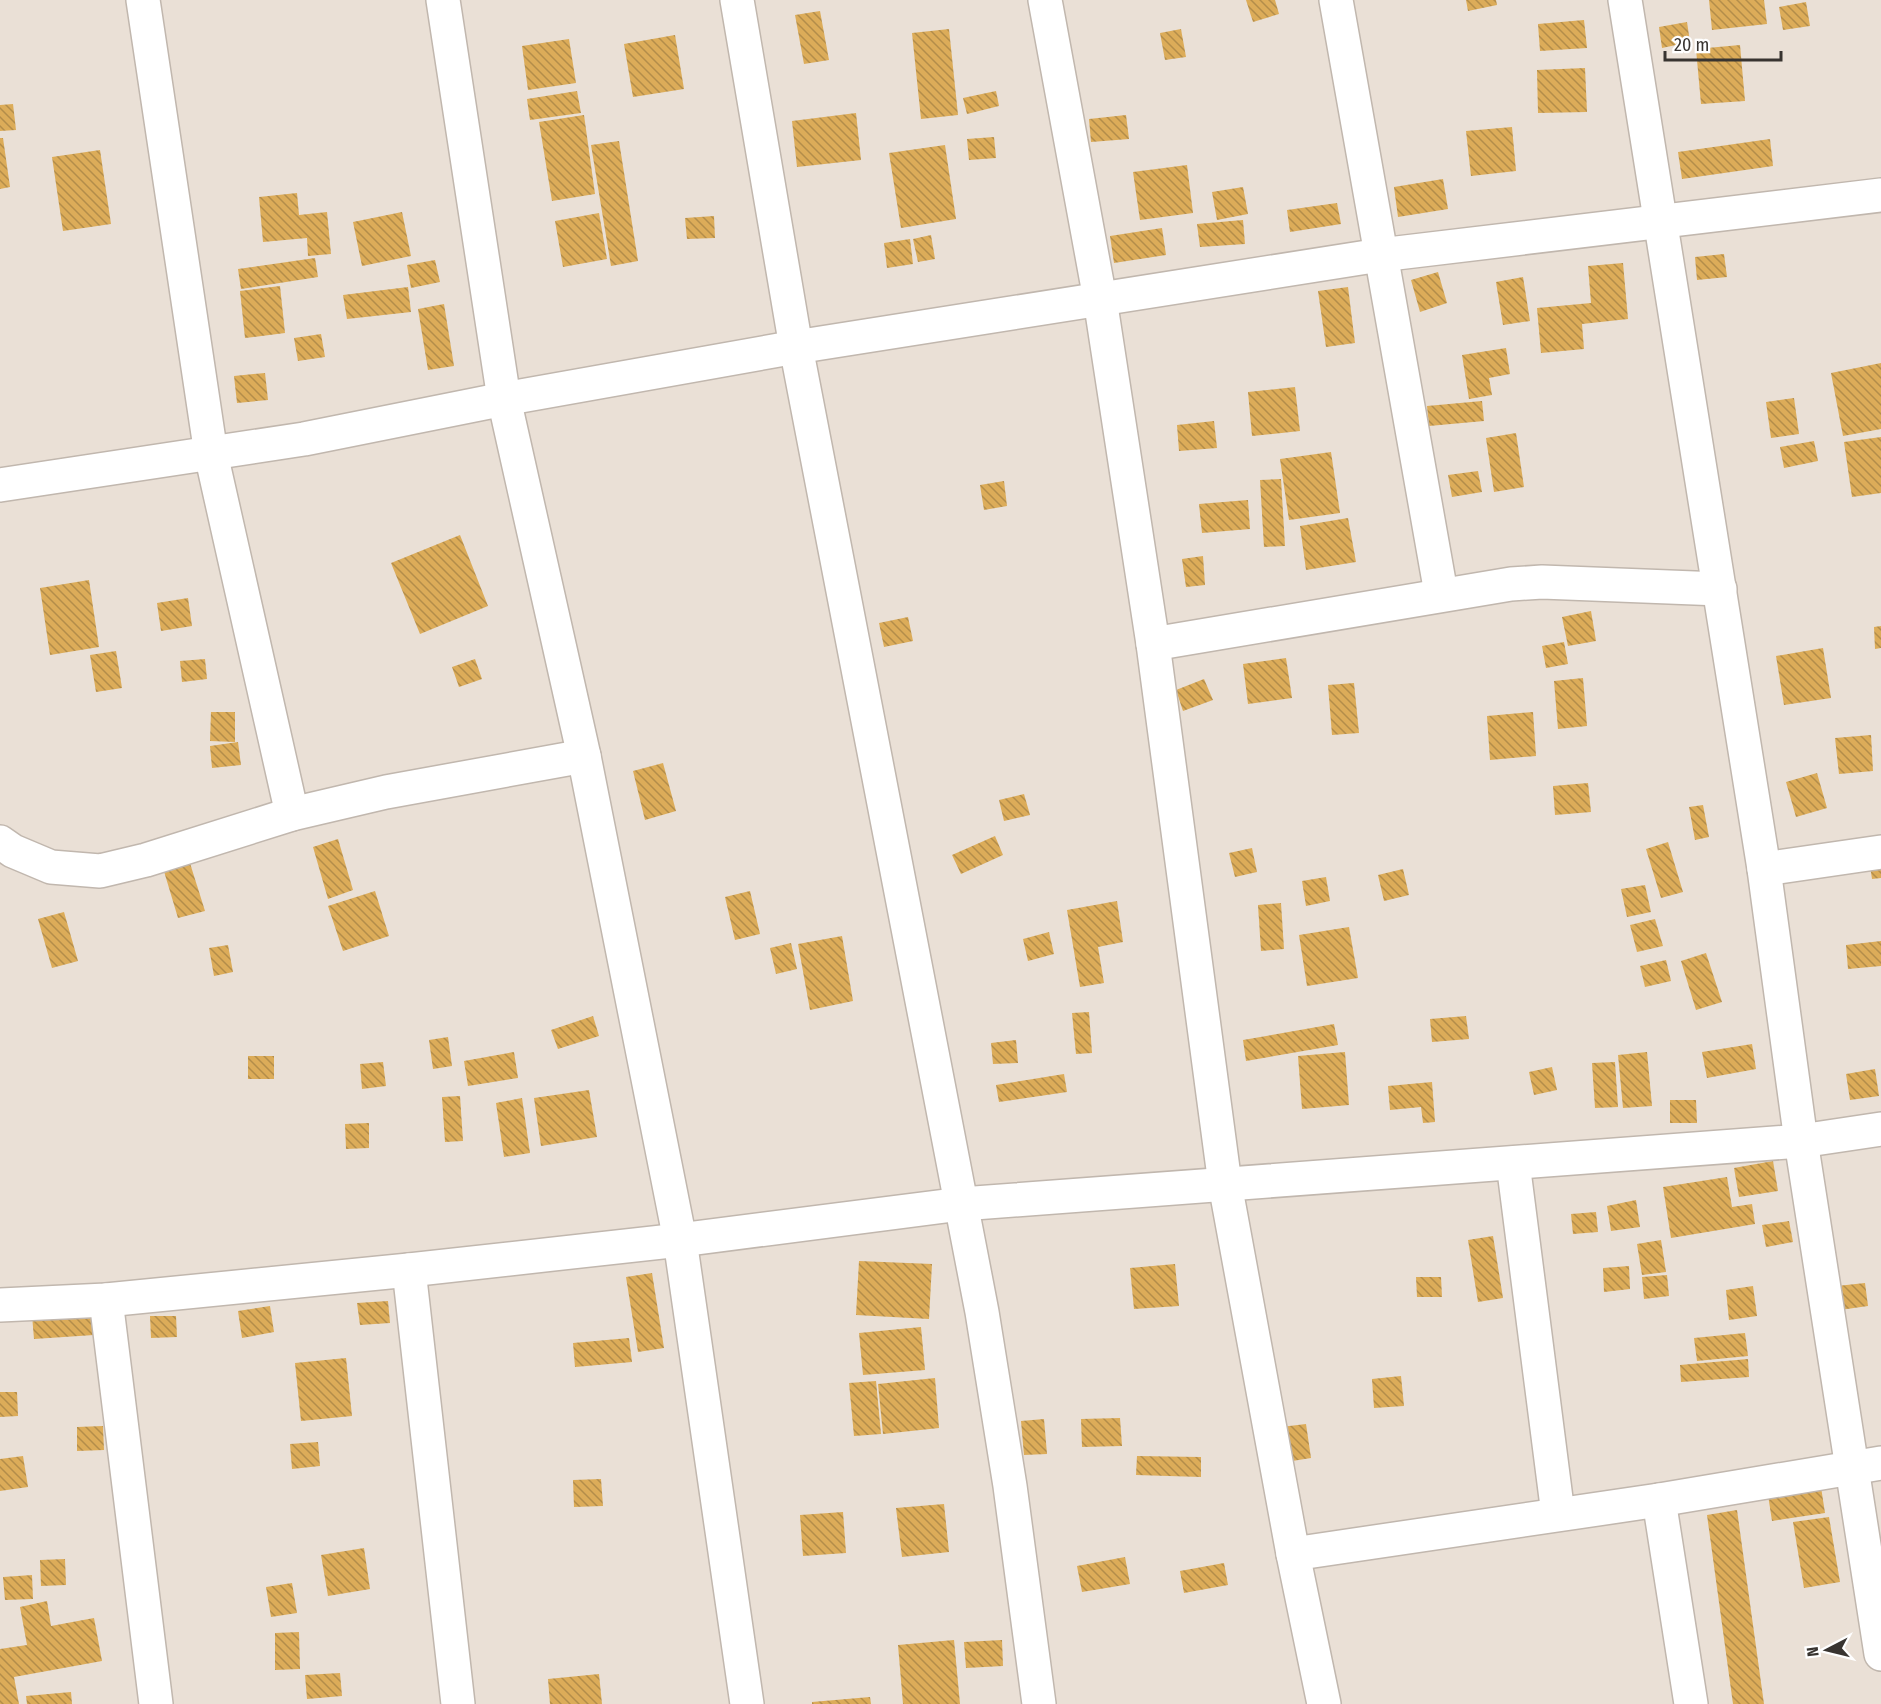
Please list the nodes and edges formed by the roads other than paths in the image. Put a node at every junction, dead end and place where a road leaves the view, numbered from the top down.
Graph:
1 (143, 0) edge
2 (443, 0) edge
3 (737, 0) edge
4 (1045, 0) edge
5 (1336, 0) edge
6 (1625, 0) edge
7 (1881, 195) edge
8 (1660, 222) junction
9 (1380, 255) junction
10 (1100, 299) junction
11 (796, 347) junction
12 (504, 399) junction
13 (211, 454) junction
14 (0, 485) edge
15 (1720, 589) junction
16 (1441, 593) junction
17 (1153, 644) junction
18 (584, 756) junction
19 (292, 813) junction
20 (0, 842) edge
21 (1881, 852) edge
22 (1764, 869) junction
23 (1881, 1129) edge
24 (1801, 1141) junction
25 (1513, 1163) junction
26 (1225, 1184) junction
27 (961, 1204) junction
28 (680, 1240) junction
29 (409, 1270) junction
30 (106, 1300) junction
31 (0, 1305) edge
32 (1865, 1465) edge
33 (1659, 1500) junction
34 (1558, 1514) junction
35 (1293, 1554) junction
36 (1881, 1654) edge
37 (156, 1704) edge
38 (458, 1704) edge
39 (747, 1704) edge
40 (1038, 1704) edge
41 (1324, 1704) edge
42 (1691, 1704) edge

1 - 13 street
2 - 12 street
3 - 11 street
4 - 10 street
5 - 9 street
6 - 8 street
7 - 8 street
8 - 9 street
8 - 15 street
9 - 10 street
9 - 16 street
10 - 11 street
10 - 17 street
11 - 12 street
11 - 27 street
12 - 13 street
12 - 18 street
13 - 14 street
13 - 19 street
15 - 16 street
15 - 22 street
16 - 17 street
17 - 26 street
18 - 19 street
18 - 28 street
19 - 20 street
21 - 22 street
22 - 24 street
23 - 24 street
24 - 25 street
24 - 32 street
25 - 26 street
25 - 34 street
26 - 27 street
26 - 35 street
27 - 28 street
27 - 40 street
28 - 29 street
28 - 39 street
29 - 30 street
29 - 38 street
30 - 31 street
30 - 37 street
32 - 33 street
32 - 36 street
33 - 34 street
33 - 42 street
34 - 35 street
35 - 41 street

